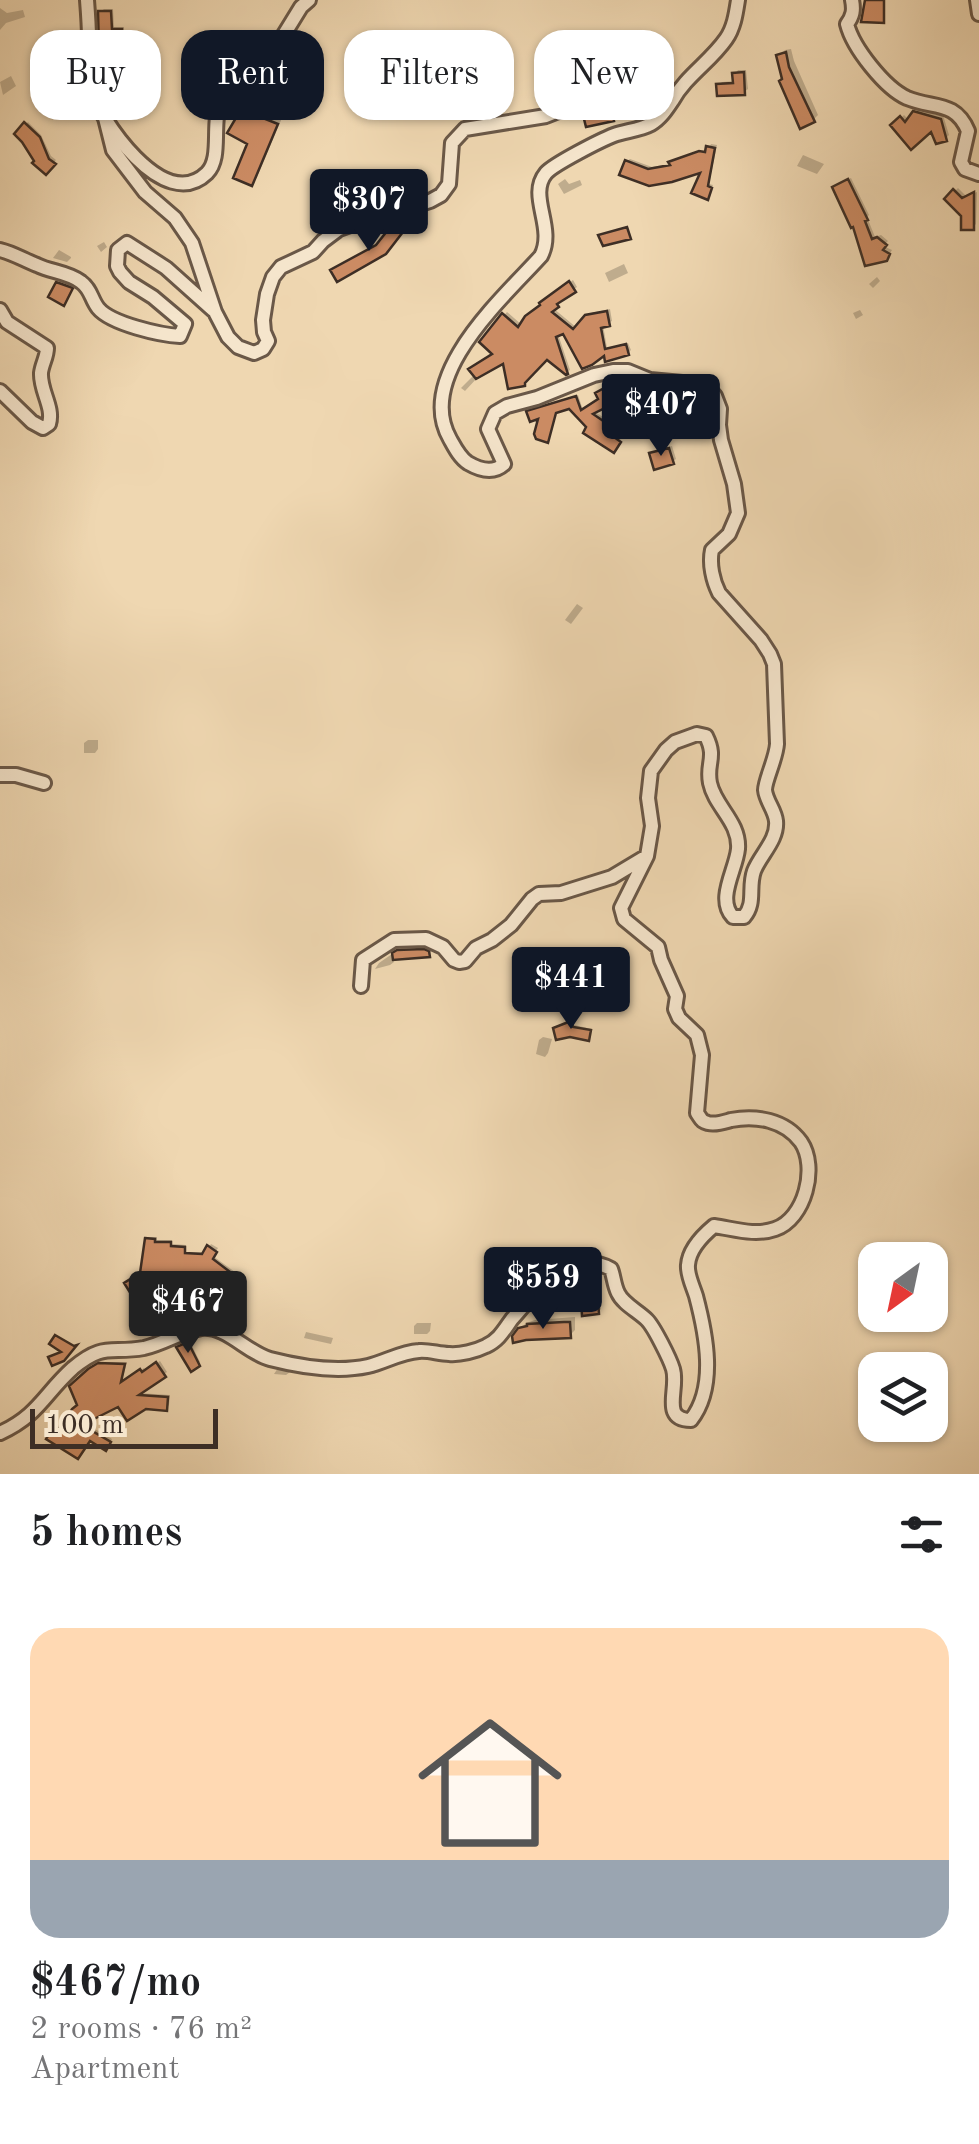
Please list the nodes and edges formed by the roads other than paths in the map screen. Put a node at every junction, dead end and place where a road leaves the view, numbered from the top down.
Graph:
1 (87, 0) edge
2 (310, 0) edge
3 (738, 0) edge
4 (852, 0) edge
5 (977, 0) edge
6 (979, 14) edge
7 (89, 30) edge
8 (674, 98) edge
9 (534, 118) edge
10 (106, 120) edge
11 (106, 120) edge
12 (657, 120) edge
13 (979, 174) edge
14 (0, 250) edge
15 (0, 310) edge
16 (215, 312) junction
17 (0, 392) edge
18 (0, 775) edge
19 (44, 783) dead end
20 (647, 856) junction
21 (361, 986) dead end
22 (0, 1433) edge

1 - 7 street
2 - 10 street
3 - 8 street
4 - 13 street
5 - 6 street
9 - 16 street
11 - 16 street
12 - 20 street
14 - 16 street
15 - 17 street
18 - 19 street
20 - 21 street
20 - 22 street

